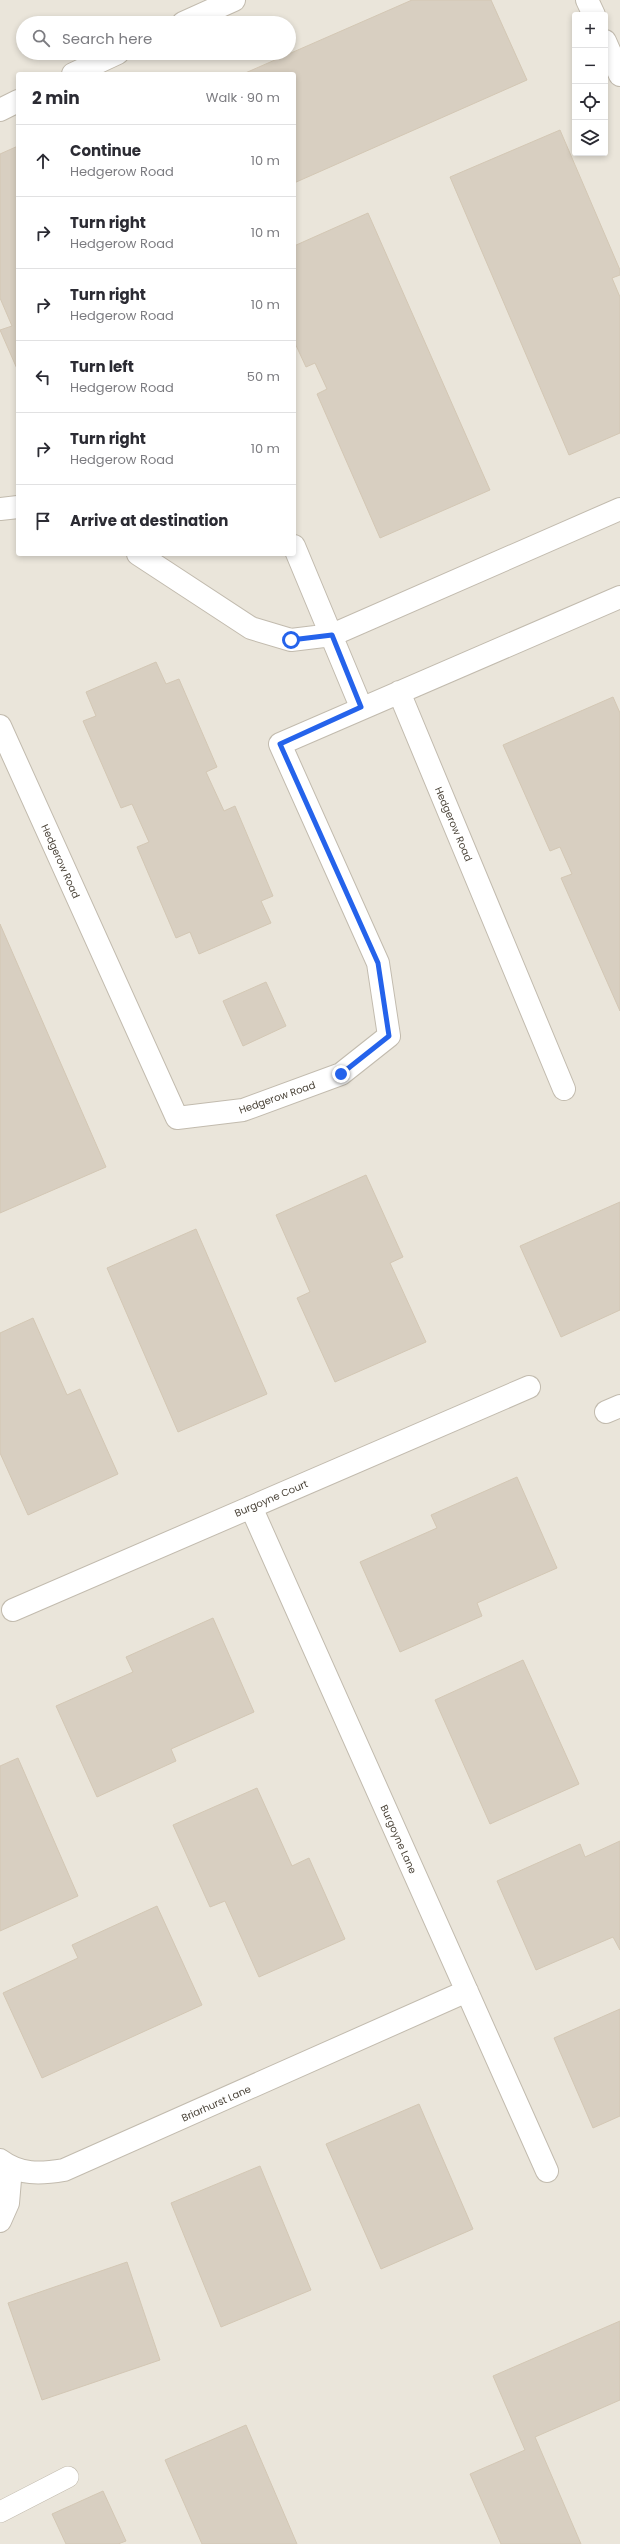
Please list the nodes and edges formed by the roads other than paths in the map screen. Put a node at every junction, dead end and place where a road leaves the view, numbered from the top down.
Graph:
1 (234, 0) edge
2 (587, 0) edge
3 (593, 12) edge
4 (199, 16) edge
5 (608, 48) edge
6 (105, 60) edge
7 (85, 71) edge
8 (620, 75) edge
9 (16, 102) edge
10 (0, 110) edge
11 (620, 509) edge
12 (296, 551) edge
13 (141, 556) edge
14 (620, 597) edge
15 (332, 635) junction
16 (399, 692) junction
17 (361, 707) junction
18 (0, 726) edge
19 (564, 1089) dead end
20 (529, 1387) dead end
21 (251, 1507) junction
22 (13, 1610) dead end
23 (467, 1991) junction
24 (6, 2164) edge
25 (546, 2171) dead end
26 (0, 2221) edge
27 (68, 2477) dead end
28 (0, 2512) edge

1 - 4 street
2 - 3 street
5 - 8 street
6 - 7 street
9 - 10 street
11 - 15 street
12 - 15 street
13 - 15 street
14 - 16 street, Hedgerow Road
15 - 17 street
16 - 17 street, Hedgerow Road
16 - 19 street, Hedgerow Road
17 - 18 street, Hedgerow Road
20 - 21 street, Burgoyne Court
21 - 22 street, Burgoyne Court
21 - 23 street, Burgoyne Lane
23 - 24 street, Briarhurst Lane
23 - 25 street, Burgoyne Lane
24 - 26 street, Briarhurst Lane
27 - 28 lane

